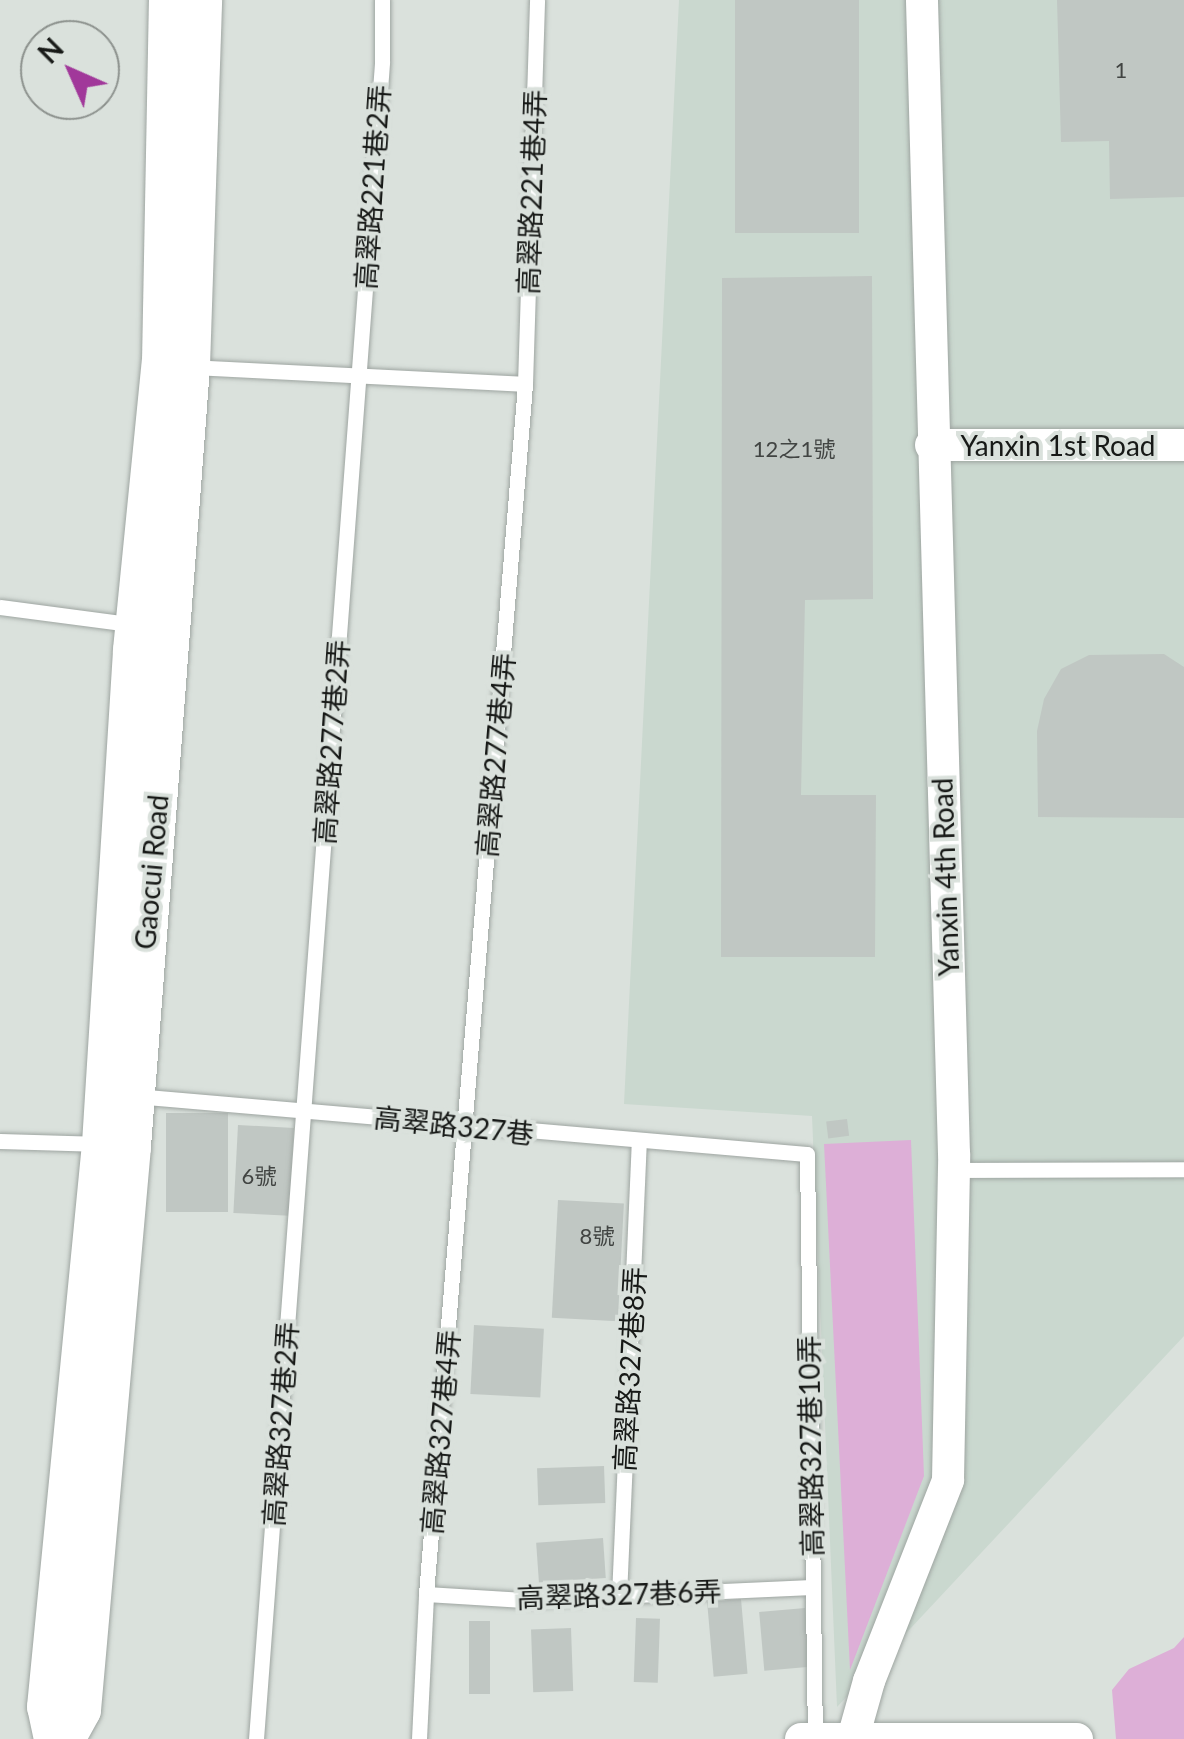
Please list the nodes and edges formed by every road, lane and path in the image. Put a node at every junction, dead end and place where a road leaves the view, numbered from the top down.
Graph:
1 (169, 0) edge
2 (202, 0) edge
3 (382, 0) edge
4 (537, 0) edge
5 (922, 0) edge
6 (176, 364) junction
7 (358, 374) junction
8 (525, 384) junction
9 (931, 445) junction
10 (1184, 445) edge
11 (0, 607) edge
12 (153, 627) junction
13 (117, 1094) junction
14 (304, 1110) junction
15 (465, 1126) junction
16 (0, 1141) edge
17 (640, 1143) junction
18 (116, 1145) junction
19 (806, 1154) joint
20 (1184, 1169) edge
21 (953, 1170) junction
22 (812, 1586) junction
23 (426, 1594) junction
24 (619, 1596) junction
25 (815, 1738) edge
26 (853, 1738) edge
27 (961, 1738) edge
28 (54, 1739) edge
29 (65, 1739) edge
30 (256, 1739) edge
31 (419, 1739) edge
32 (802, 1739) edge
33 (1077, 1739) edge

1 - 6 street, Gaocui Road
2 - 6 street, Gaocui Road
3 - 7 lane, 高翠路221巷2弄
4 - 8 lane, 高翠路221巷4弄
5 - 9 street, Yanxin 4th Road
6 - 7 lane
6 - 12 street, Gaocui Road
7 - 8 lane
7 - 14 lane, 高翠路277巷2弄
8 - 15 lane, 高翠路277巷4弄
9 - 10 street, Yanxin 1st Road
9 - 21 street, Yanxin 4th Road
11 - 12 lane
12 - 13 street, Gaocui Road
13 - 14 lane, 高翠路327巷
13 - 18 street, Gaocui Road
14 - 15 lane, 高翠路327巷
14 - 30 lane, 高翠路327巷2弄
15 - 17 lane, 高翠路327巷
15 - 23 lane, 高翠路327巷4弄
16 - 18 lane
17 - 19 lane, 高翠路327巷
17 - 24 lane, 高翠路327巷8弄
18 - 28 street, Gaocui Road
18 - 29 street, Gaocui Road
19 - 22 lane, 高翠路327巷10弄
20 - 21 lane
21 - 26 street, Yanxin 4th Road
22 - 24 lane, 高翠路327巷6弄
22 - 25 lane, 高翠路327巷10弄
23 - 24 lane, 高翠路327巷6弄
23 - 31 lane, 高翠路327巷4弄
25 - 26 street
25 - 32 street
26 - 27 street
27 - 33 street

